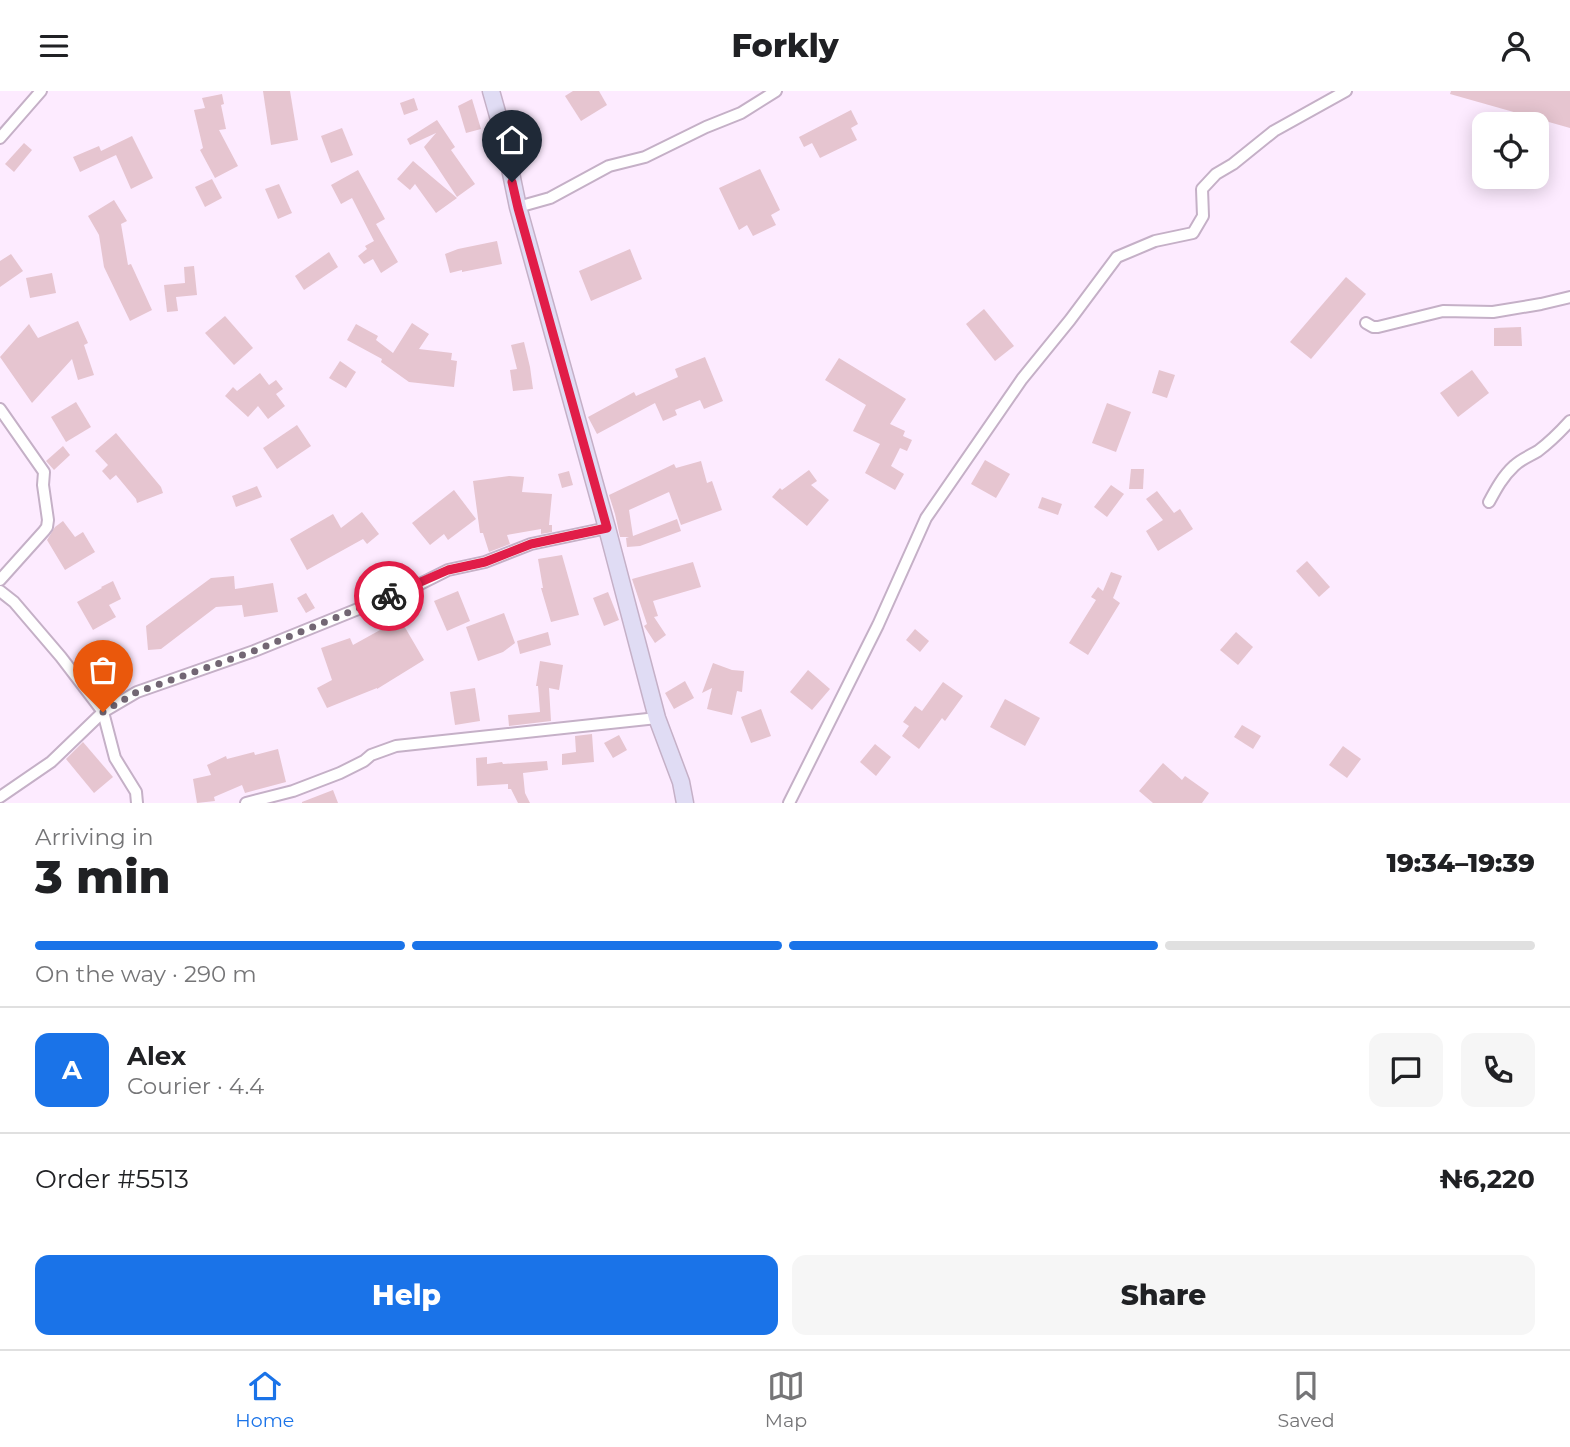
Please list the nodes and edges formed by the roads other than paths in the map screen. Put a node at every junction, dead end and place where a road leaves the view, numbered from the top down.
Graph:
1 (41, 91) edge
2 (491, 91) edge
3 (776, 91) edge
4 (1346, 91) edge
5 (0, 138) edge
6 (518, 208) junction
7 (1570, 297) edge
8 (1366, 323) dead end
9 (0, 409) edge
10 (1570, 421) edge
11 (1489, 502) dead end
12 (607, 528) junction
13 (0, 580) edge
14 (0, 591) edge
15 (103, 712) junction
16 (657, 718) junction
17 (0, 797) edge
18 (137, 803) edge
19 (246, 803) edge
20 (685, 803) edge
21 (789, 803) edge

1 - 5 street
2 - 6 street
3 - 6 street
4 - 21 street
6 - 12 street
7 - 8 street
9 - 13 street
10 - 11 street
12 - 15 street
12 - 16 street
14 - 15 street
15 - 17 street
15 - 18 street
16 - 19 street
16 - 20 street

